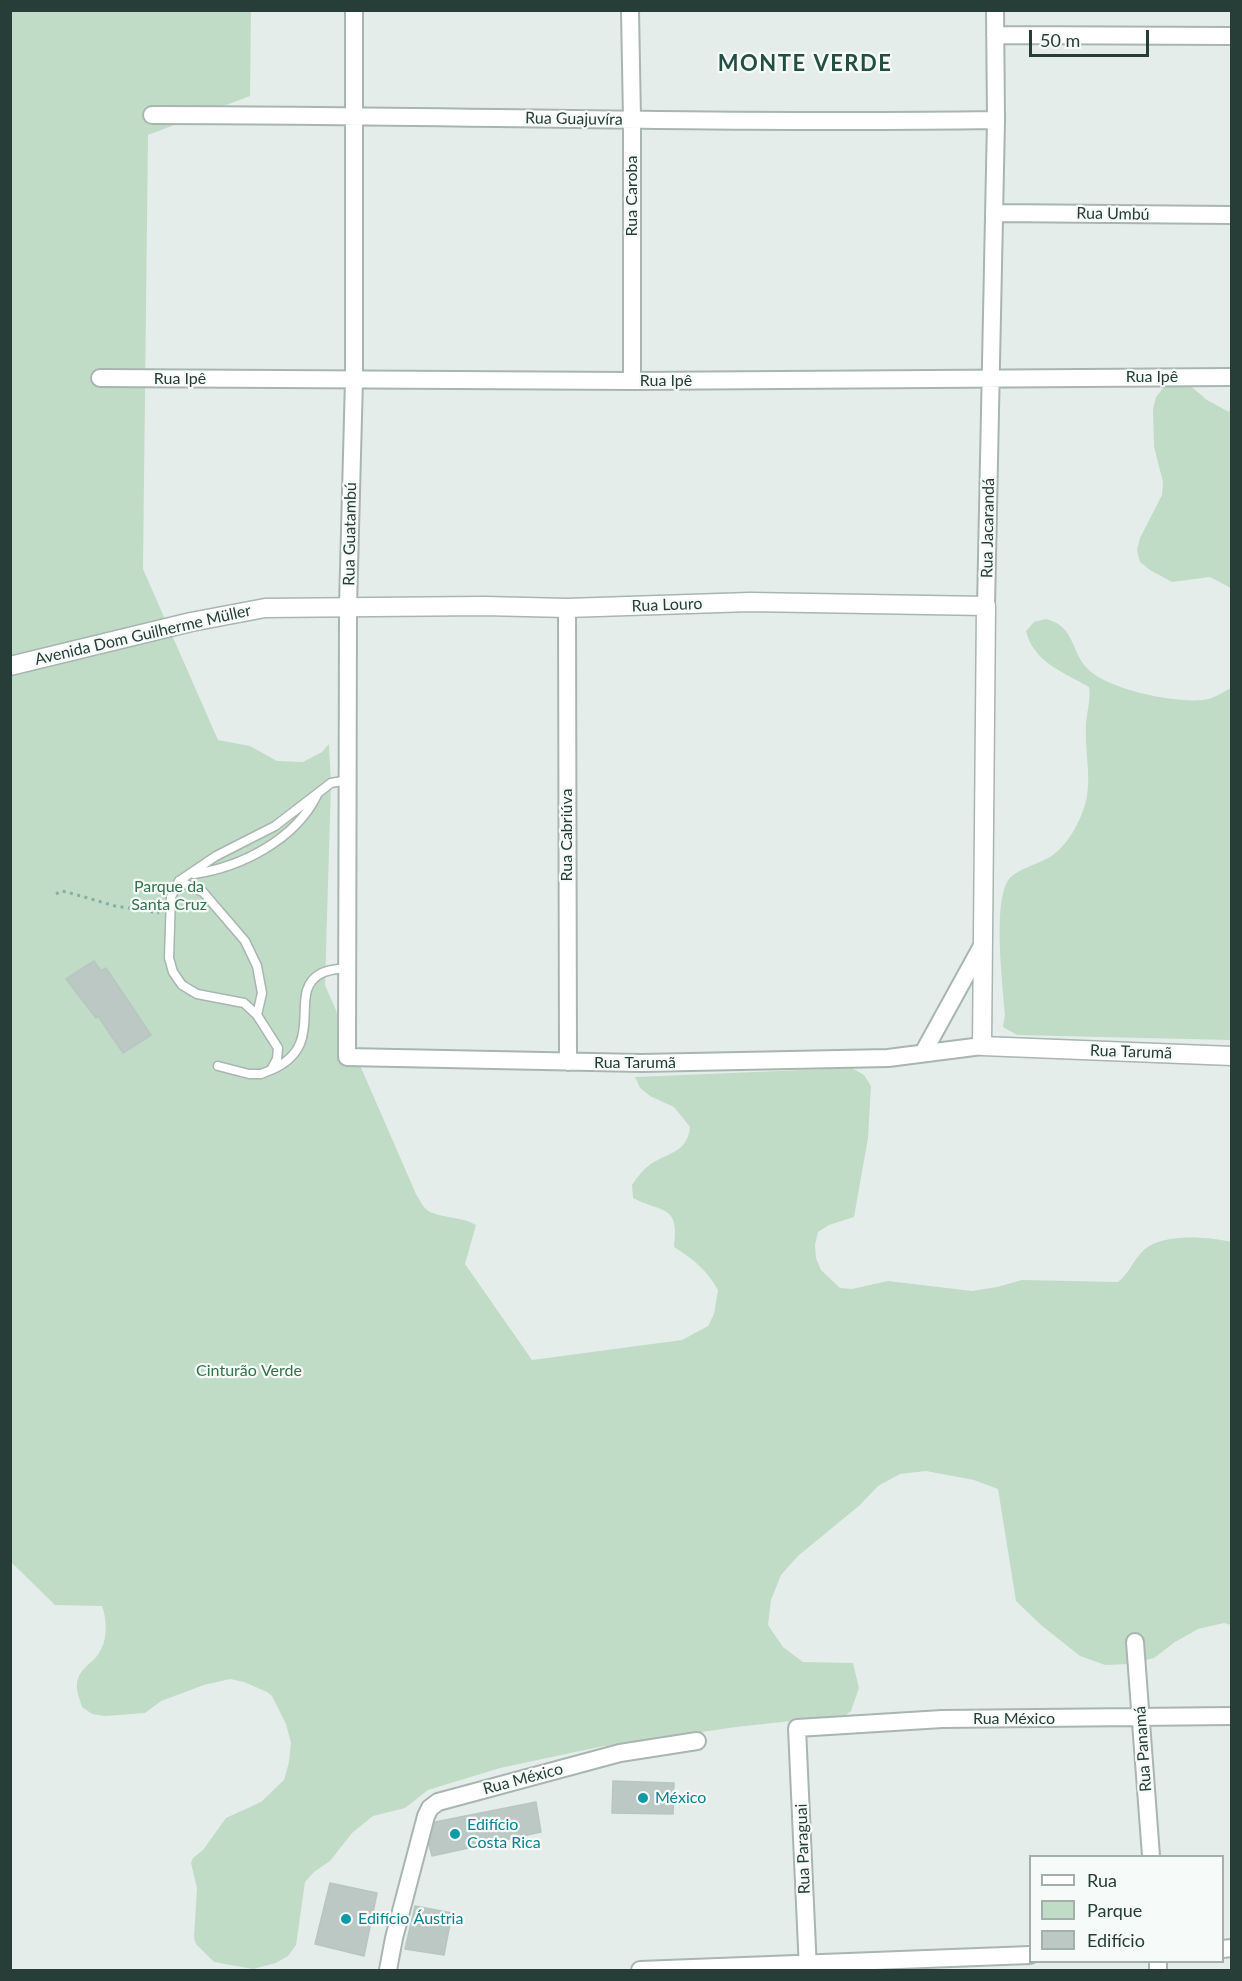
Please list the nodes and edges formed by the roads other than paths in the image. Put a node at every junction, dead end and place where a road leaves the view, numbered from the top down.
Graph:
1 (354, 10) edge
2 (630, 10) edge
3 (995, 10) edge
4 (995, 35) junction
5 (1232, 36) edge
6 (152, 116) dead end
7 (354, 116) junction
8 (632, 119) junction
9 (996, 120) junction
10 (994, 213) junction
11 (1232, 215) edge
12 (1232, 377) edge
13 (100, 378) dead end
14 (990, 378) junction
15 (354, 379) junction
16 (632, 381) junction
17 (348, 606) junction
18 (986, 606) junction
19 (567, 609) junction
20 (10, 666) edge
21 (348, 780) junction
22 (319, 792) junction
23 (189, 874) junction
24 (179, 881) junction
25 (983, 944) junction
26 (347, 968) junction
27 (257, 1015) junction
28 (982, 1046) junction
29 (923, 1053) junction
30 (1232, 1056) edge
31 (347, 1057) joint
32 (568, 1062) junction
33 (218, 1066) dead end
34 (270, 1070) junction
35 (1135, 1642) dead end
36 (1232, 1716) edge
37 (1141, 1718) junction
38 (797, 1728) joint
39 (697, 1741) dead end
40 (1151, 1855) edge
41 (1029, 1955) edge
42 (808, 1967) edge
43 (388, 1971) edge
44 (640, 1971) edge

1 - 7 street, Rua Guatambú
2 - 8 street, Rua Caroba
3 - 4 street, Rua Jacarandá
4 - 5 street
4 - 9 street, Rua Jacarandá
6 - 7 street, Rua Guajuvíra
7 - 8 street, Rua Guajuvíra
7 - 15 street, Rua Guatambú
8 - 9 street, Rua Guajuvíra
8 - 16 street, Rua Caroba
9 - 10 street, Rua Jacarandá
10 - 11 street, Rua Umbú
10 - 14 street, Rua Jacarandá
12 - 14 street, Rua Ipê
13 - 15 street, Rua Ipê
14 - 16 street, Rua Ipê
14 - 18 street, Rua Jacarandá
15 - 16 street, Rua Ipê
15 - 17 street, Rua Guatambú
17 - 19 street, Rua Louro
17 - 20 street, Avenida Dom Guilherme Müller
17 - 21 street, Rua Guatambú
18 - 19 street, Rua Louro
18 - 25 street, Rua Jacarandá
19 - 32 street, Rua Cabriúva
21 - 22 lane
21 - 26 street, Rua Guatambú
22 - 23 lane
22 - 23 lane
23 - 24 lane
24 - 27 lane
24 - 27 lane
25 - 28 street, Rua Jacarandá
25 - 29 street
26 - 31 street, Rua Guatambú
26 - 34 lane
27 - 34 lane
28 - 29 street, Rua Tarumã
28 - 30 street, Rua Tarumã
29 - 32 street, Rua Tarumã
31 - 32 street, Rua Tarumã
33 - 34 lane
35 - 37 street, Rua Panamá
36 - 37 street, Rua México
37 - 38 street, Rua México
37 - 40 street, Rua Panamá
38 - 42 street, Rua Paraguai
39 - 43 street, Rua México
41 - 42 street
42 - 44 street

